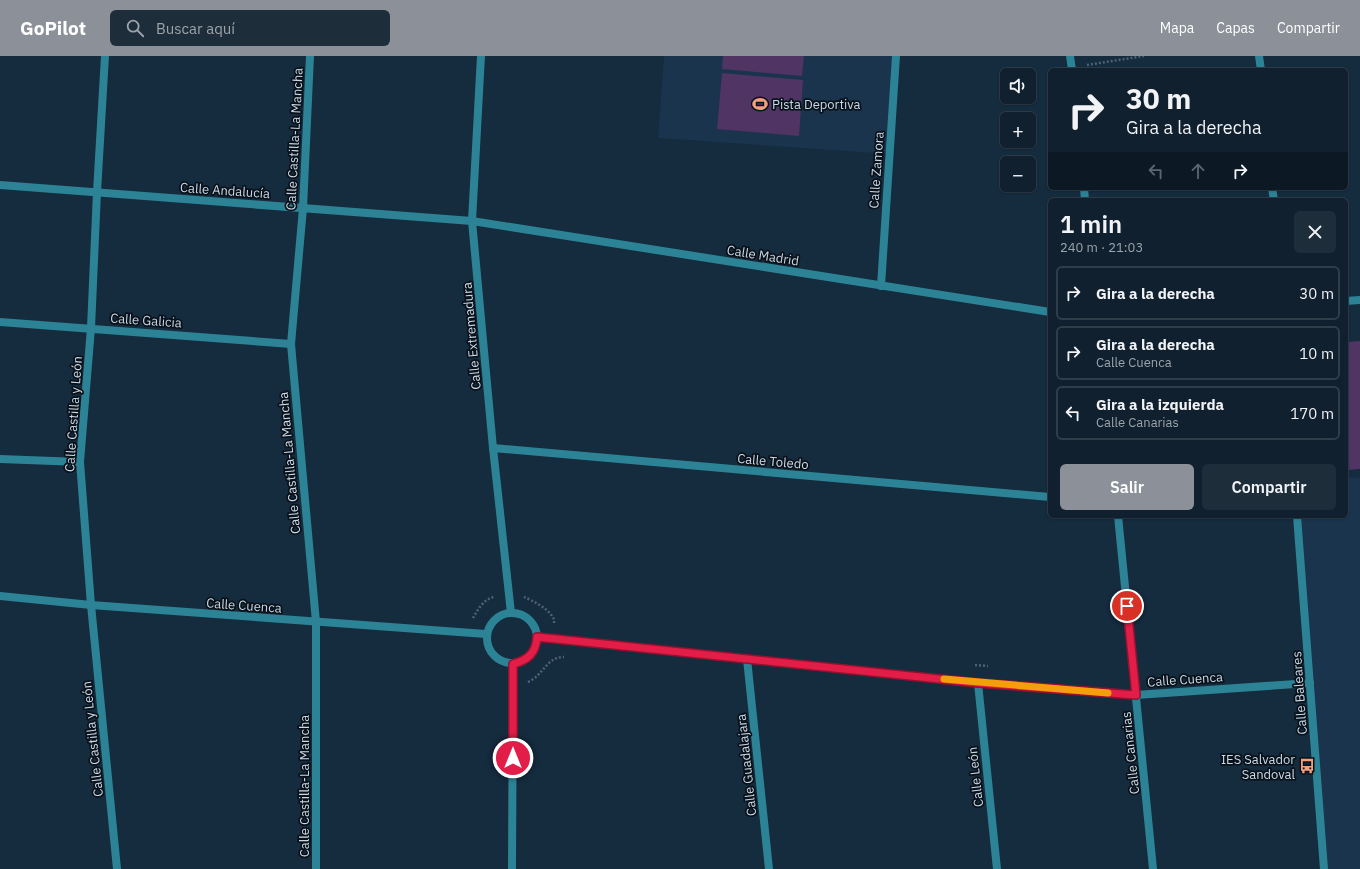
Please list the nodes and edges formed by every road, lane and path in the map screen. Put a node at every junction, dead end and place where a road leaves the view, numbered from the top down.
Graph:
1 (105, 56) edge
2 (310, 56) edge
3 (481, 56) edge
4 (896, 56) edge
5 (1070, 56) edge
6 (1144, 56) edge
7 (1260, 56) edge
8 (1083, 66) dead end
9 (1072, 68) edge
10 (1261, 68) edge
11 (0, 185) edge
12 (97, 192) junction
13 (303, 208) junction
14 (472, 221) junction
15 (880, 286) junction
16 (1360, 300) edge
17 (1348, 301) edge
18 (1048, 312) edge
19 (0, 322) edge
20 (91, 328) junction
21 (291, 344) junction
22 (493, 448) junction
23 (0, 459) edge
24 (80, 462) junction
25 (1048, 497) edge
26 (1118, 518) edge
27 (1297, 518) edge
28 (0, 596) edge
29 (496, 596) dead end
30 (522, 596) dead end
31 (91, 606) junction
32 (511, 613) junction
33 (316, 622) junction
34 (470, 622) dead end
35 (555, 626) dead end
36 (486, 634) junction
37 (537, 637) junction
38 (568, 658) dead end
39 (747, 659) junction
40 (513, 664) junction
41 (970, 664) dead end
42 (994, 666) dead end
43 (526, 682) dead end
44 (978, 683) junction
45 (1310, 683) junction
46 (1136, 695) junction
47 (117, 869) edge
48 (316, 869) edge
49 (512, 869) edge
50 (769, 869) edge
51 (997, 869) edge
52 (1153, 869) edge
53 (1324, 869) edge

1 - 12 street, Calle Castilla y León
2 - 13 street, Calle Castilla-La Mancha
3 - 14 street, Calle Extremadura
4 - 15 street, Calle Zamora
5 - 9 street
6 - 8 path
7 - 10 street
11 - 12 street, Calle Andalucía
12 - 13 street, Calle Andalucía
12 - 20 street, Calle Castilla y León
13 - 14 street, Calle Andalucía
13 - 21 street, Calle Castilla-La Mancha
14 - 15 street, Calle Madrid
14 - 22 street, Calle Extremadura
15 - 18 street, Calle Madrid
16 - 17 street
19 - 20 street, Calle Galicia
20 - 21 street, Calle Galicia
20 - 24 street, Calle Castilla y León
21 - 33 street, Calle Castilla-La Mancha
22 - 25 street, Calle Toledo
22 - 32 street, Calle Extremadura
23 - 24 street
24 - 31 street, Calle Castilla y León
26 - 46 street, Calle Canarias
27 - 45 street, Calle Baleares
28 - 31 street, Calle Cuenca
29 - 34 path
30 - 35 path
31 - 33 street, Calle Cuenca
31 - 47 street, Calle Castilla y León
32 - 36 street
32 - 37 street
33 - 36 street, Calle Cuenca
33 - 48 street, Calle Castilla-La Mancha
36 - 40 street
37 - 39 street, Calle Cuenca
37 - 40 street
38 - 43 path
39 - 44 street, Calle Cuenca
39 - 50 street, Calle Guadalajara
40 - 49 street
41 - 42 path
44 - 46 street, Calle Cuenca
44 - 51 street, Calle León
45 - 46 street, Calle Cuenca
45 - 53 street, Calle Baleares
46 - 52 street, Calle Canarias

